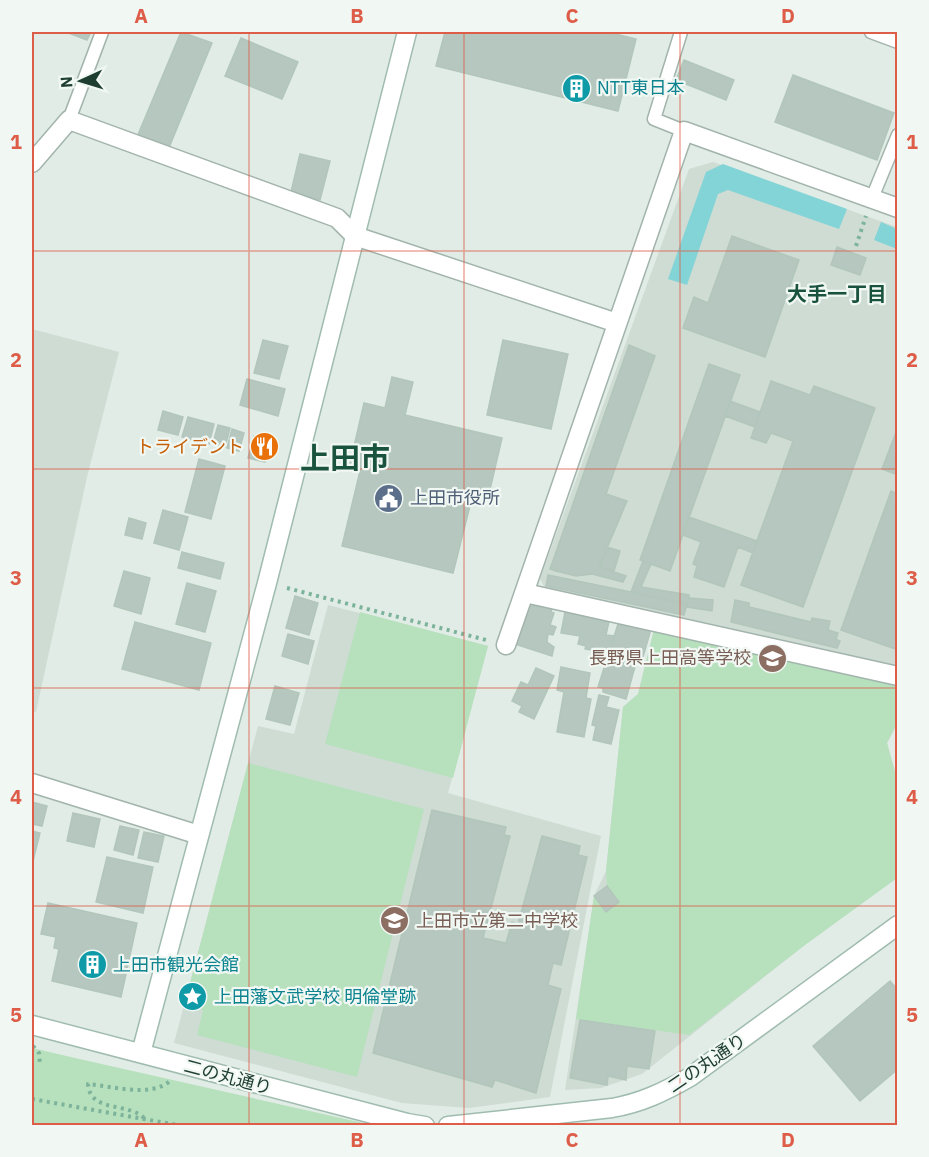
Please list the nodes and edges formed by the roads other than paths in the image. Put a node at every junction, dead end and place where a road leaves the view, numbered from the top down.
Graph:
1 (102, 32) edge
2 (407, 32) edge
3 (681, 32) edge
4 (871, 32) edge
5 (897, 42) edge
6 (69, 120) junction
7 (684, 131) junction
8 (897, 135) edge
9 (32, 161) edge
10 (872, 198) junction
11 (897, 208) edge
12 (355, 236) junction
13 (617, 324) junction
14 (525, 593) junction
15 (506, 645) road end
16 (897, 676) edge
17 (32, 783) edge
18 (199, 836) junction
19 (897, 925) edge
20 (32, 1025) edge
21 (141, 1053) junction
22 (425, 1125) edge
23 (448, 1125) edge

1 - 6 lane
2 - 12 street
3 - 7 lane
4 - 5 lane
6 - 9 street
6 - 12 street
7 - 10 street
7 - 13 street
8 - 10 lane
10 - 11 street
12 - 13 street
12 - 18 street
13 - 14 street
14 - 15 street
14 - 16 street
17 - 18 street
18 - 21 street
19 - 23 street, 二の丸通り
20 - 21 street, 二の丸通り
21 - 22 street, 二の丸通り

